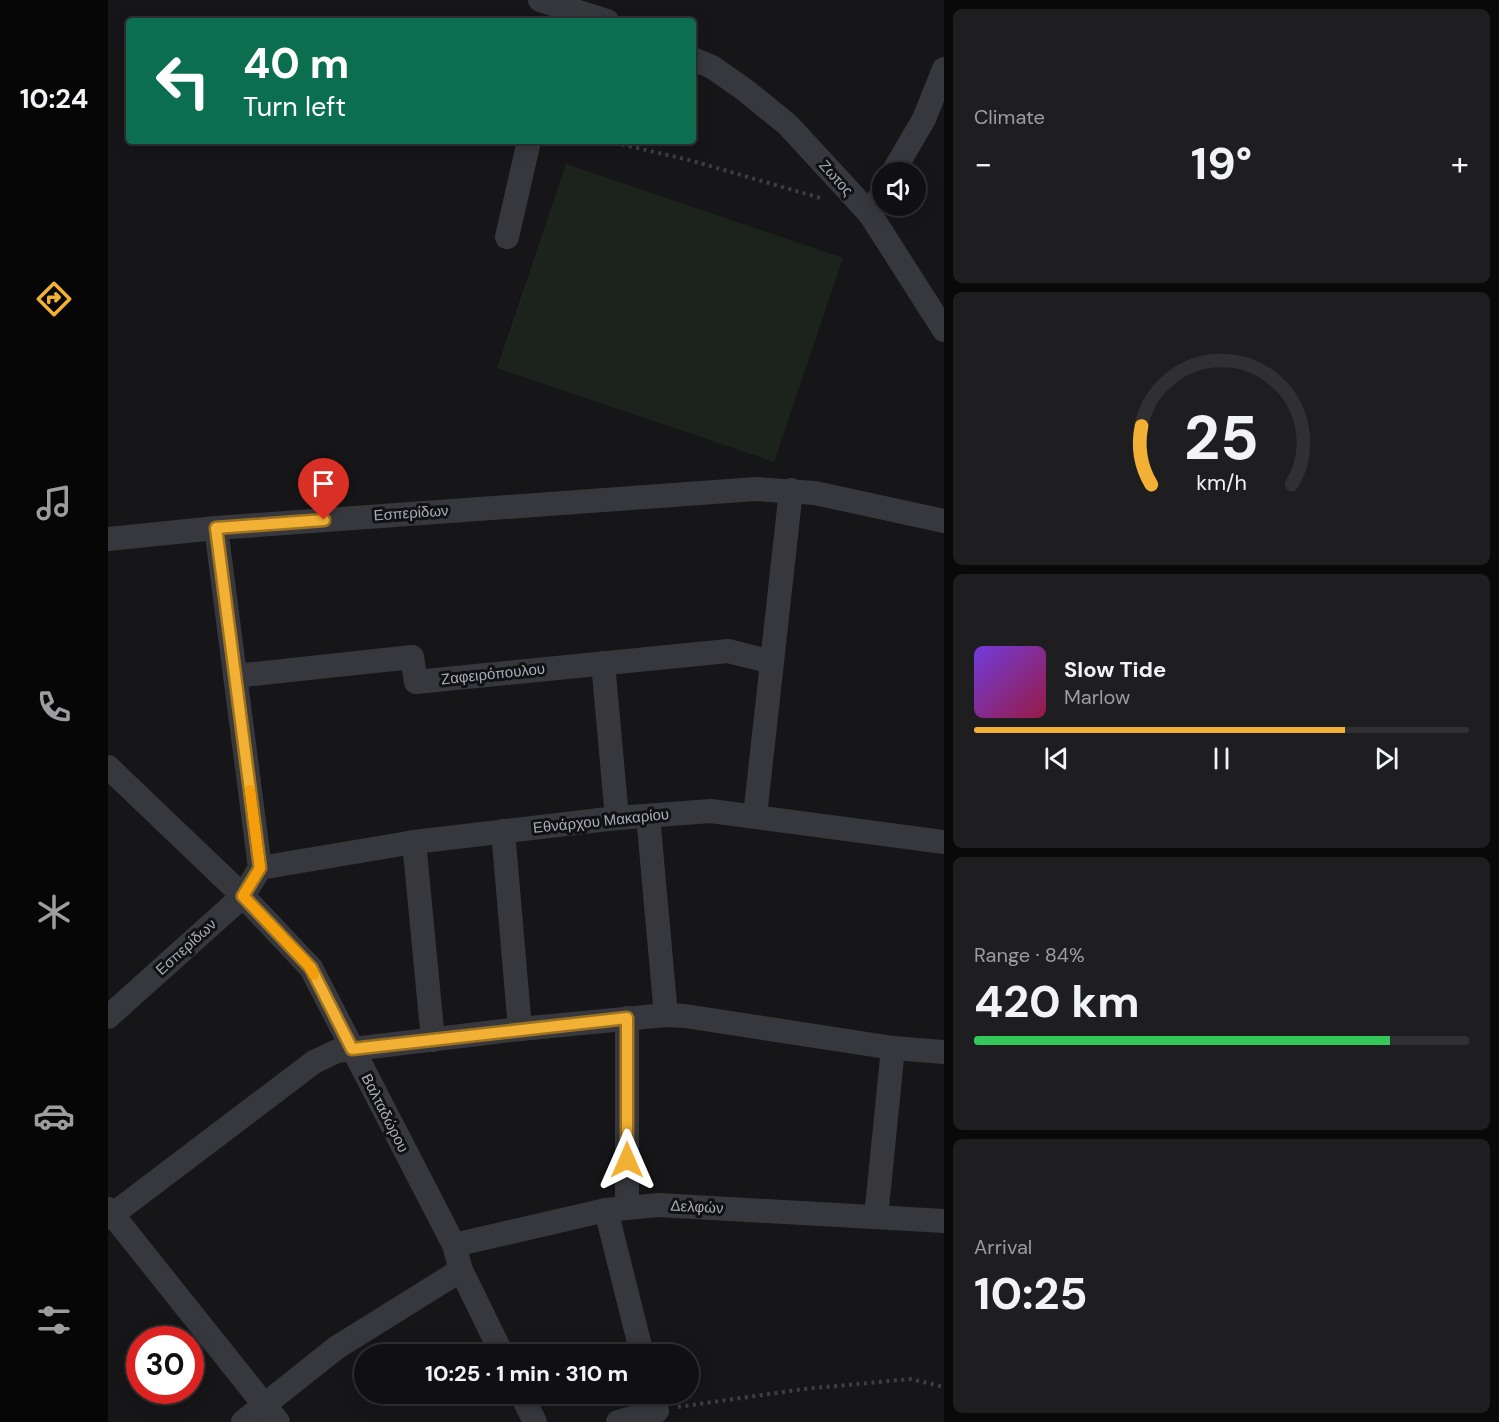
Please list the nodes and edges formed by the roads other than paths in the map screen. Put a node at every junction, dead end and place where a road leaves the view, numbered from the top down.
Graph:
1 (535, 0) edge
2 (540, 0) edge
3 (540, 18) edge
4 (597, 18) edge
5 (696, 60) edge
6 (944, 69) edge
7 (528, 144) edge
8 (899, 162) edge
9 (872, 210) edge
10 (870, 214) junction
11 (507, 237) dead end
12 (944, 330) edge
13 (791, 490) junction
14 (944, 521) edge
15 (216, 528) junction
16 (108, 539) edge
17 (772, 662) junction
18 (603, 663) junction
19 (235, 676) junction
20 (108, 767) edge
21 (648, 816) junction
22 (755, 816) junction
23 (617, 818) junction
24 (503, 831) junction
25 (414, 842) junction
26 (944, 842) edge
27 (260, 868) junction
28 (243, 896) junction
29 (666, 1015) junction
30 (108, 1017) edge
31 (627, 1018) junction
32 (520, 1029) junction
33 (433, 1040) junction
34 (893, 1048) junction
35 (352, 1049) junction
36 (944, 1052) edge
37 (617, 1208) junction
38 (110, 1214) edge
39 (876, 1217) junction
40 (944, 1221) edge
41 (453, 1245) junction
42 (461, 1270) junction
43 (497, 1344) edge
44 (640, 1344) edge
45 (526, 1404) edge
46 (650, 1404) edge
47 (271, 1413) edge
48 (243, 1422) edge
49 (535, 1422) edge
50 (618, 1422) edge

1 - 3 street
2 - 4 street
5 - 10 street, Ζωτος
6 - 8 street
7 - 11 street
9 - 10 street
10 - 12 street, Ζωτος
13 - 14 street, Εσπερίδων
13 - 15 street, Εσπερίδων
13 - 17 street
15 - 16 street, Εσπερίδων
15 - 19 street
17 - 18 street, Ζαφειρόπουλου
17 - 22 street
18 - 19 street, Ζαφειρόπουλου
18 - 23 street
19 - 27 street
20 - 28 street, Βαλταδώρου
21 - 22 street, Εθνάρχου Μακαρίου
21 - 23 street, Εθνάρχου Μακαρίου
21 - 29 street
22 - 26 street, Εθνάρχου Μακαρίου
23 - 24 street, Εθνάρχου Μακαρίου
24 - 25 street, Εθνάρχου Μακαρίου
24 - 32 street
25 - 27 street, Εθνάρχου Μακαρίου
25 - 33 street
27 - 28 street, Εσπερίδων
28 - 30 street, Εσπερίδων
28 - 35 street, Βαλταδώρου
29 - 31 street
29 - 34 street
31 - 32 street
31 - 37 street
32 - 33 street
33 - 35 street
34 - 36 street
34 - 39 street
35 - 38 street
35 - 41 street, Βαλταδώρου
37 - 39 street, Δελφών
37 - 41 street, Δελφών
37 - 44 street
38 - 47 street
39 - 40 street, Δελφών
41 - 42 street, Βαλταδώρου
42 - 43 street, Βαλταδώρου
42 - 47 street
45 - 49 street
46 - 50 street
47 - 48 street

